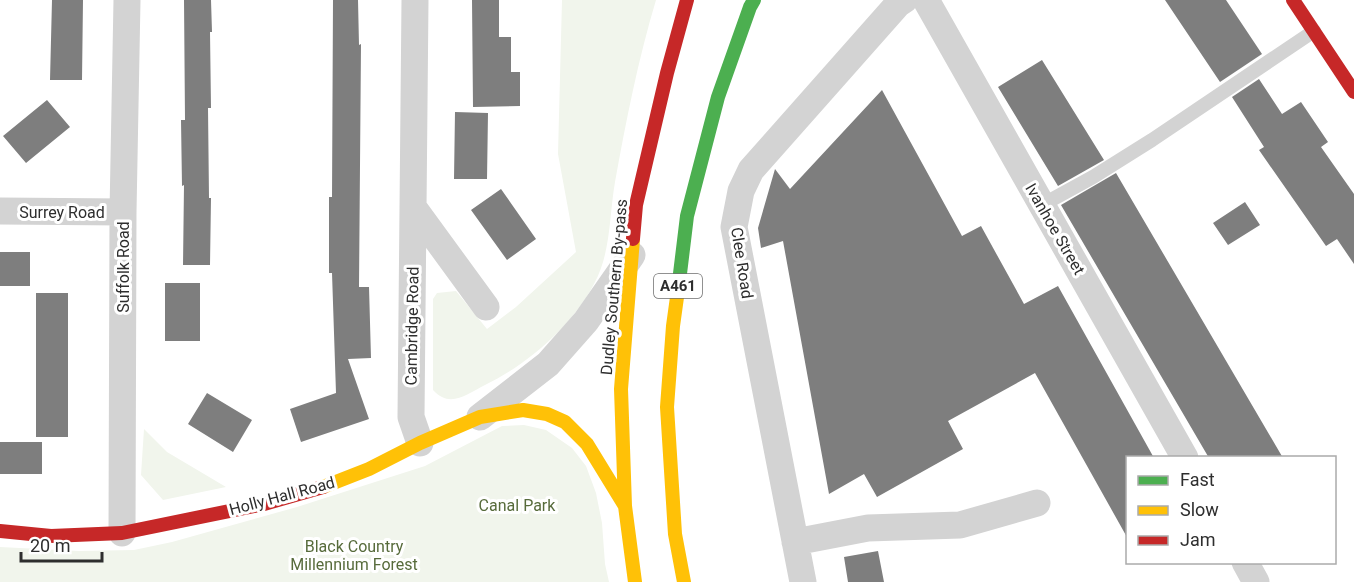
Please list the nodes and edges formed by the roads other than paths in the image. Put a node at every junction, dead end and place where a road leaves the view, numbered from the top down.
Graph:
1 (128, 0) edge
2 (415, 0) edge
3 (687, 0) edge
4 (754, 0) edge
5 (904, 0) edge
6 (926, 0) edge
7 (1293, 0) edge
8 (1314, 31) junction
9 (1354, 92) edge
10 (1042, 206) junction
11 (413, 207) junction
12 (0, 212) edge
13 (123, 212) junction
14 (632, 255) junction
15 (486, 307) dead end
16 (480, 417) junction
17 (420, 443) junction
18 (1184, 456) edge
19 (1037, 503) dead end
20 (625, 506) junction
21 (0, 531) edge
22 (122, 534) junction
23 (795, 542) junction
24 (1246, 564) edge
25 (635, 582) edge
26 (684, 582) edge
27 (803, 582) edge
28 (1256, 582) edge

1 - 13 street, Suffolk Road
2 - 11 street, Cambridge Road
3 - 14 main road, Dudley Southern By-pass / A461
4 - 26 main road, A461
5 - 23 street, Clee Road
6 - 10 street, Ivanhoe Street
7 - 8 main road
8 - 9 main road
8 - 10 lane
10 - 18 street, Ivanhoe Street
11 - 15 street
11 - 17 street, Cambridge Road
12 - 13 street, Surrey Road
13 - 22 street, Suffolk Road
14 - 16 street, Holly Hall Road
14 - 20 main road, Dudley Southern By-pass / A461
16 - 17 main road, Holly Hall Road
16 - 20 main road, Holly Hall Road
17 - 22 main road, Holly Hall Road
19 - 23 street
20 - 25 main road, Dudley Southern By-pass / A461
21 - 22 main road, Holly Hall Road
23 - 27 street, Clee Road
24 - 28 street

